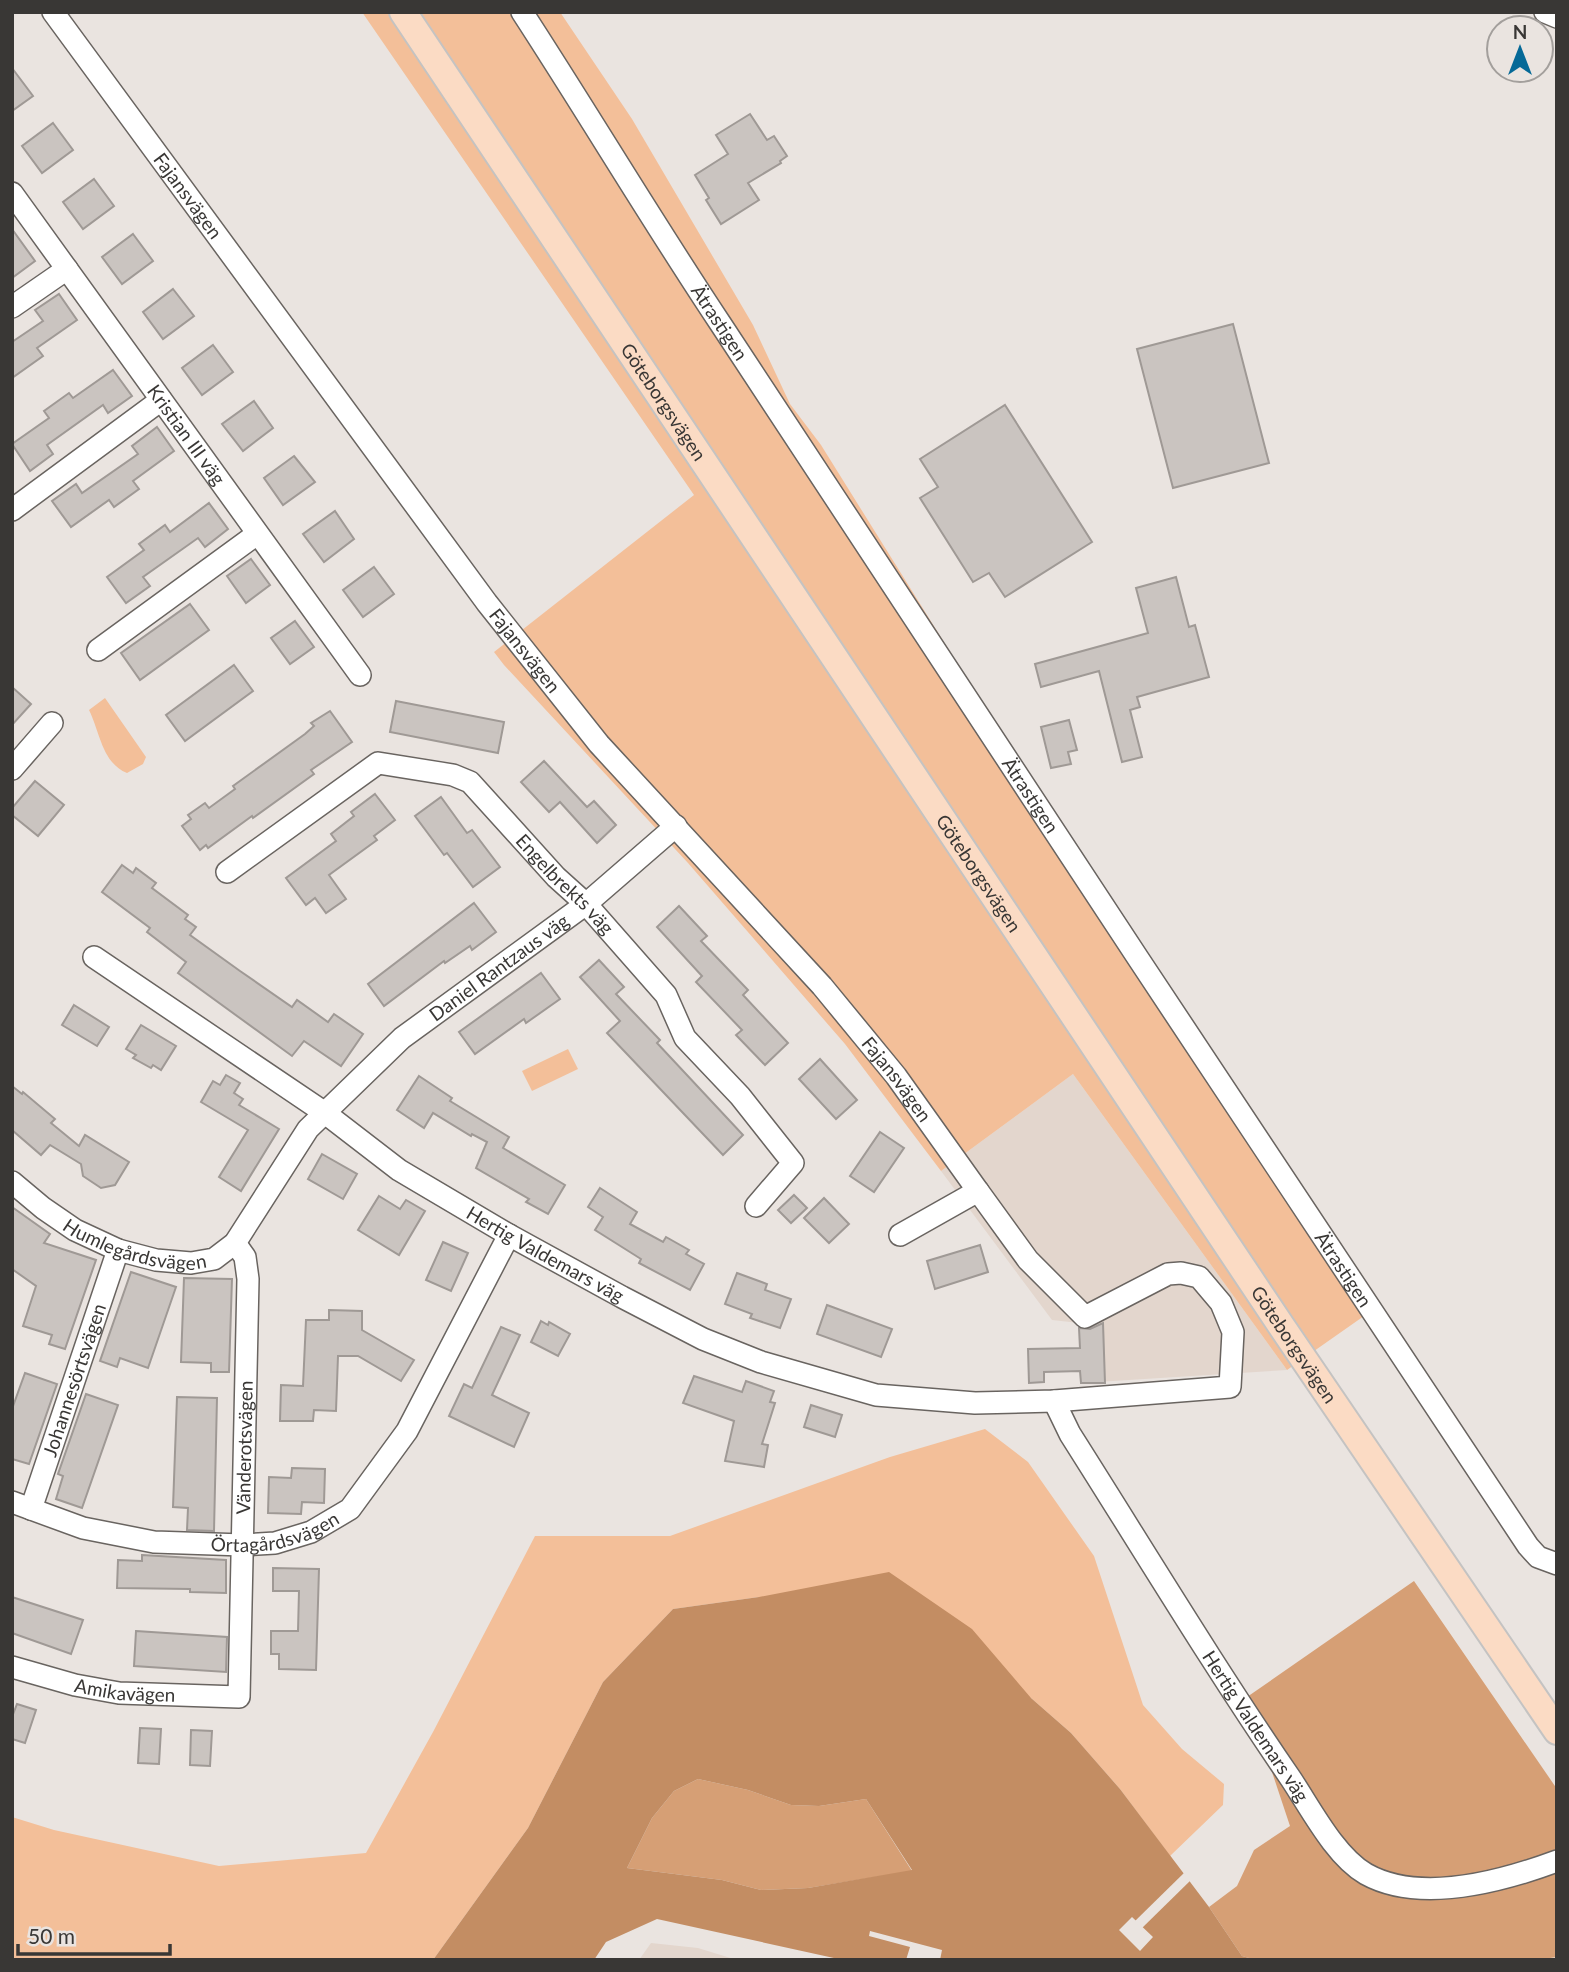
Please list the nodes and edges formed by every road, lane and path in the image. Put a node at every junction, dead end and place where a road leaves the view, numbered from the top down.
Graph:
1 (53, 12) edge
2 (404, 12) edge
3 (522, 12) edge
4 (1545, 12) edge
5 (1557, 17) edge
6 (12, 193) edge
7 (67, 269) junction
8 (12, 307) edge
9 (161, 400) junction
10 (12, 510) edge
11 (257, 534) junction
12 (98, 650) dead end
13 (360, 675) dead end
14 (52, 723) dead end
15 (12, 769) edge
16 (676, 826) junction
17 (227, 872) dead end
18 (586, 904) junction
19 (94, 957) dead end
20 (325, 1114) junction
21 (12, 1182) edge
22 (978, 1191) junction
23 (756, 1206) dead end
24 (509, 1235) junction
25 (900, 1236) dead end
26 (235, 1243) junction
27 (118, 1250) junction
28 (1230, 1387) joint
29 (1054, 1401) junction
30 (21, 1506) edge
31 (243, 1545) junction
32 (1557, 1563) edge
33 (12, 1667) edge
34 (239, 1697) joint
35 (1557, 1731) edge
36 (1557, 1861) edge

1 - 16 street, Fajansvägen
2 - 35 main road, Göteborgsvägen
3 - 32 street, Ätrastigen
4 - 5 street
6 - 7 street, Kristian III väg
7 - 8 street
7 - 9 street, Kristian III väg
9 - 10 street
9 - 11 street, Kristian III väg
11 - 12 street
11 - 13 street, Kristian III väg
14 - 15 street
16 - 18 street, Daniel Rantzaus väg
16 - 22 street, Fajansvägen
17 - 18 street, Engelbrekts väg
18 - 20 street, Daniel Rantzaus väg
18 - 23 street, Engelbrekts väg
19 - 20 street, Hertig Valdemars väg
20 - 24 street, Hertig Valdemars väg
20 - 26 street, Humlegårdsvägen
21 - 27 street, Humlegårdsvägen
22 - 25 street
22 - 28 street, Fajansvägen
24 - 29 street, Hertig Valdemars väg
24 - 31 street, Örtagårdsvägen
26 - 27 street, Humlegårdsvägen
26 - 31 street, Vänderotsvägen
27 - 30 street, Johannesörtsvägen
28 - 29 street, Hertig Valdemars väg
29 - 36 street, Hertig Valdemars väg
30 - 31 street, Örtagårdsvägen
31 - 34 street, Vänderotsvägen
33 - 34 street, Amikavägen

